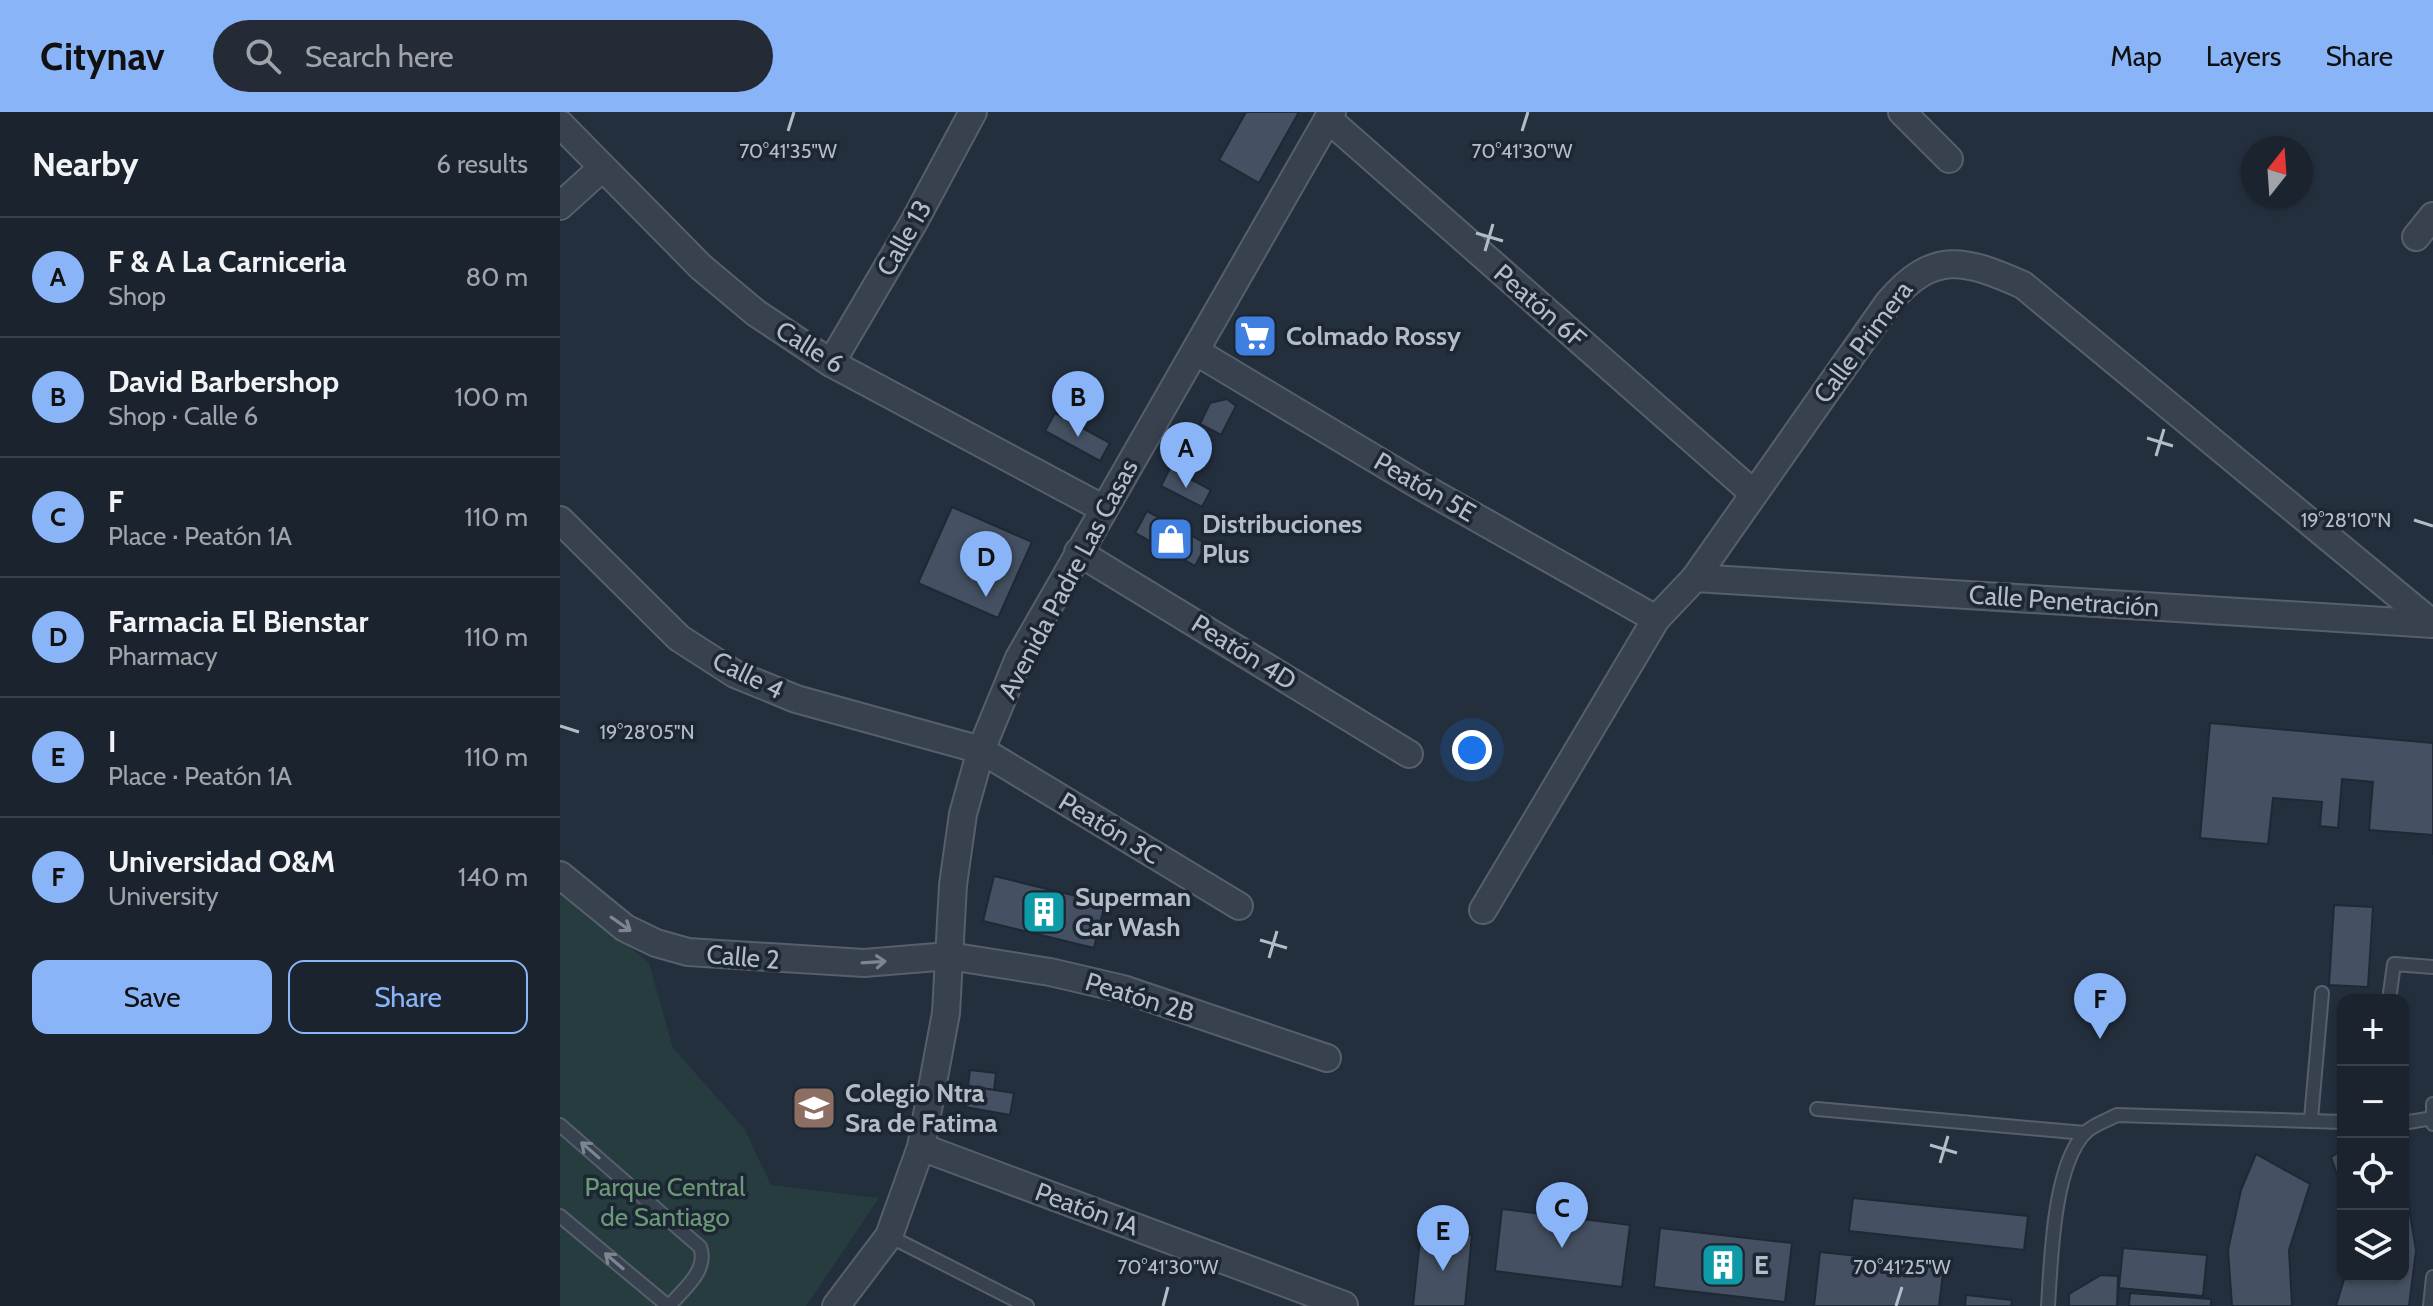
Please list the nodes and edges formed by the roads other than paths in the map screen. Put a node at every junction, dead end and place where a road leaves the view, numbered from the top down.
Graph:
1 (973, 112) edge
2 (1902, 112) edge
3 (1330, 116) edge
4 (560, 124) edge
5 (1949, 159) dead end
6 (602, 168) junction
7 (560, 206) edge
8 (2433, 216) edge
9 (2416, 237) dead end
10 (1195, 351) junction
11 (831, 363) junction
12 (1752, 492) junction
13 (1104, 509) junction
14 (560, 520) edge
15 (1078, 552) junction
16 (1695, 578) junction
17 (1656, 619) junction
18 (2433, 624) edge
19 (981, 750) junction
20 (1409, 754) dead end
21 (560, 875) edge
22 (1239, 906) dead end
23 (1483, 910) dead end
24 (949, 956) junction
25 (2433, 967) edge
26 (2322, 993) dead end
27 (2390, 994) edge
28 (1327, 1058) dead end
29 (2433, 1104) edge
30 (1817, 1109) dead end
31 (2311, 1119) junction
32 (2433, 1120) edge
33 (2337, 1121) edge
34 (2409, 1122) edge
35 (560, 1125) edge
36 (2085, 1133) junction
37 (921, 1147) junction
38 (560, 1216) edge
39 (889, 1236) junction
40 (2433, 1277) edge
41 (1344, 1305) edge
42 (669, 1306) edge
43 (836, 1306) edge
44 (1027, 1306) edge
45 (2048, 1306) edge
46 (2430, 1306) edge

1 - 11 street, Calle 13
2 - 5 street
3 - 10 street, Avenida Padre Las Casas
3 - 12 street, Peatón 6F
4 - 6 street, Calle 6
6 - 7 street
6 - 11 street, Calle 6
8 - 9 street
10 - 13 street, Avenida Padre Las Casas
10 - 17 street, Peatón 5E
11 - 13 street, Calle 6
12 - 16 street, Calle Primera
12 - 18 street, Calle Primera
13 - 15 street, Avenida Padre Las Casas
14 - 19 street, Calle 4
15 - 19 street, Avenida Padre Las Casas
15 - 20 street, Peatón 4D
16 - 17 street, Calle Primera
16 - 18 street, Calle Penetración
17 - 23 street, Calle Primera
19 - 22 street, Peatón 3C
19 - 24 street, Avenida Padre Las Casas
21 -> 24 street, Calle 2
24 - 28 street, Peatón 2B
24 - 37 street, Avenida Padre Las Casas
25 - 27 lane
26 - 31 lane
29 - 32 lane
30 - 36 lane
31 - 33 lane
31 - 36 lane
32 - 34 lane
42 -> 35 lane
36 - 45 lane
37 - 39 street, Avenida Padre Las Casas
37 - 41 street, Peatón 1A
42 -> 38 lane
39 - 43 street, Avenida Padre Las Casas
39 - 44 lane
40 - 46 lane

